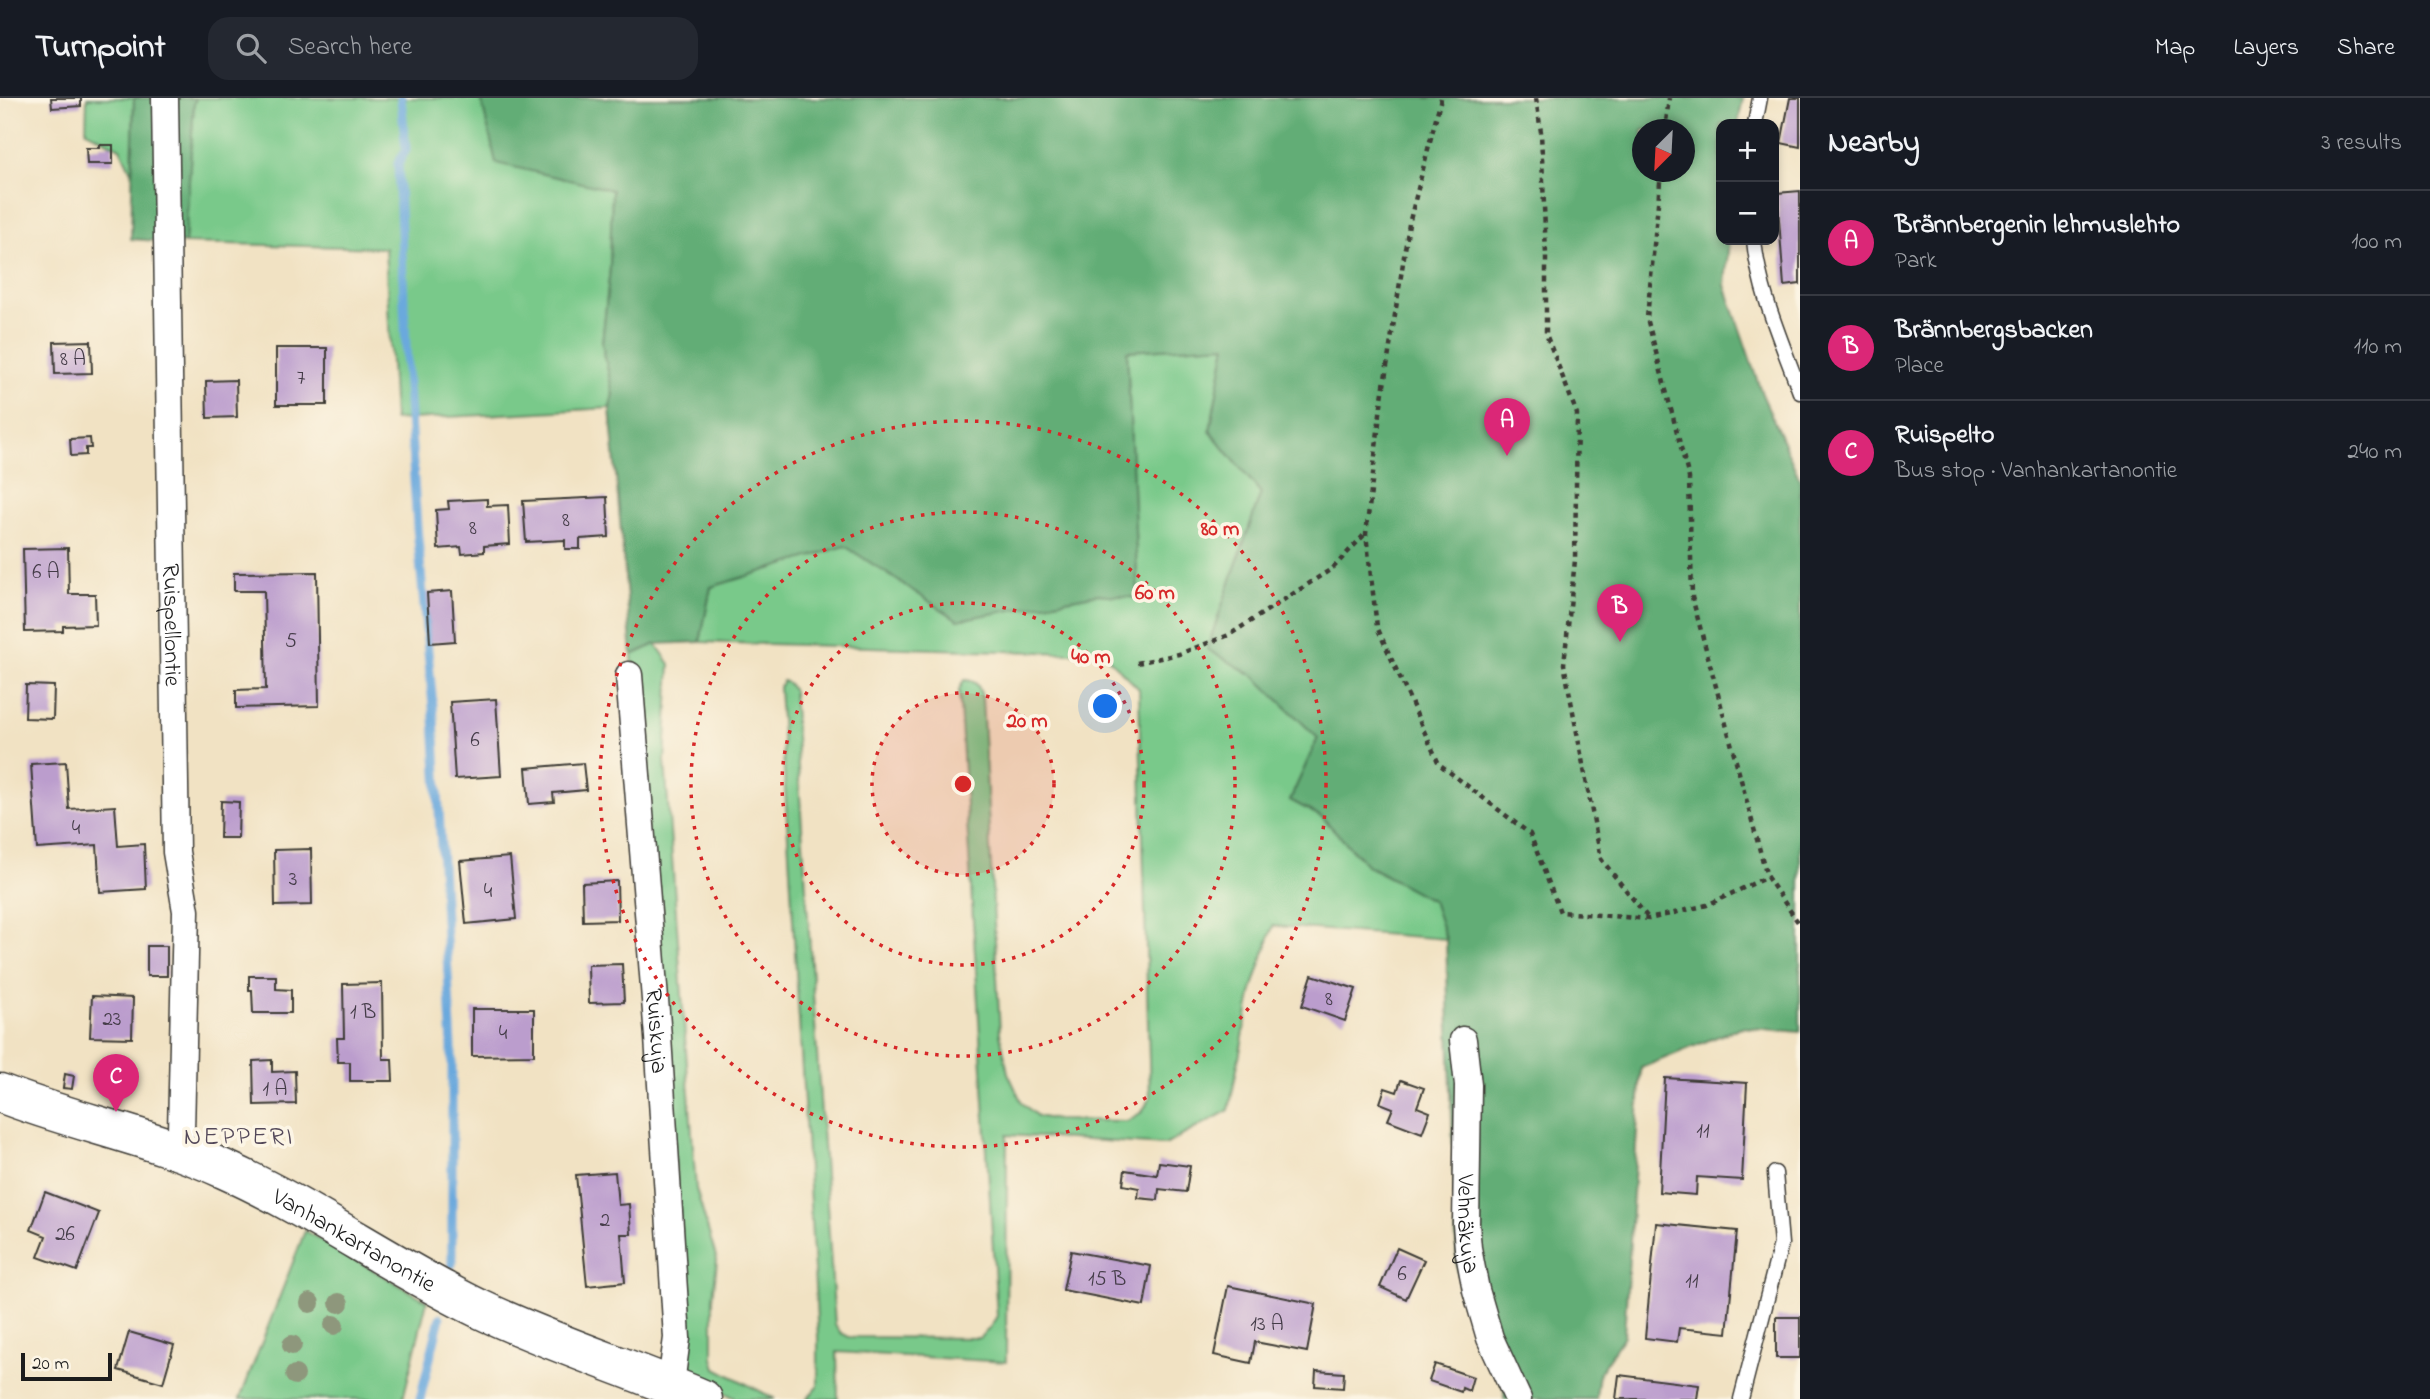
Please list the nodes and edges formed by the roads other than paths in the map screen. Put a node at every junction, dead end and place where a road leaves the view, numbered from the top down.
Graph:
1 (165, 98) edge
2 (1760, 98) edge
3 (1756, 119) edge
4 (1754, 245) edge
5 (1800, 392) edge
6 (629, 675) dead end
7 (1463, 1041) dead end
8 (0, 1093) edge
9 (175, 1149) junction
10 (1776, 1173) dead end
11 (681, 1394) edge
12 (1518, 1399) edge
13 (1741, 1399) edge

1 - 9 street, Ruispellontie
2 - 3 lane
4 - 5 lane
6 - 11 street, Ruiskuja
7 - 12 street, Vehnäkuja
8 - 9 street, Vanhankartanontie
9 - 11 street, Vanhankartanontie
10 - 13 lane

